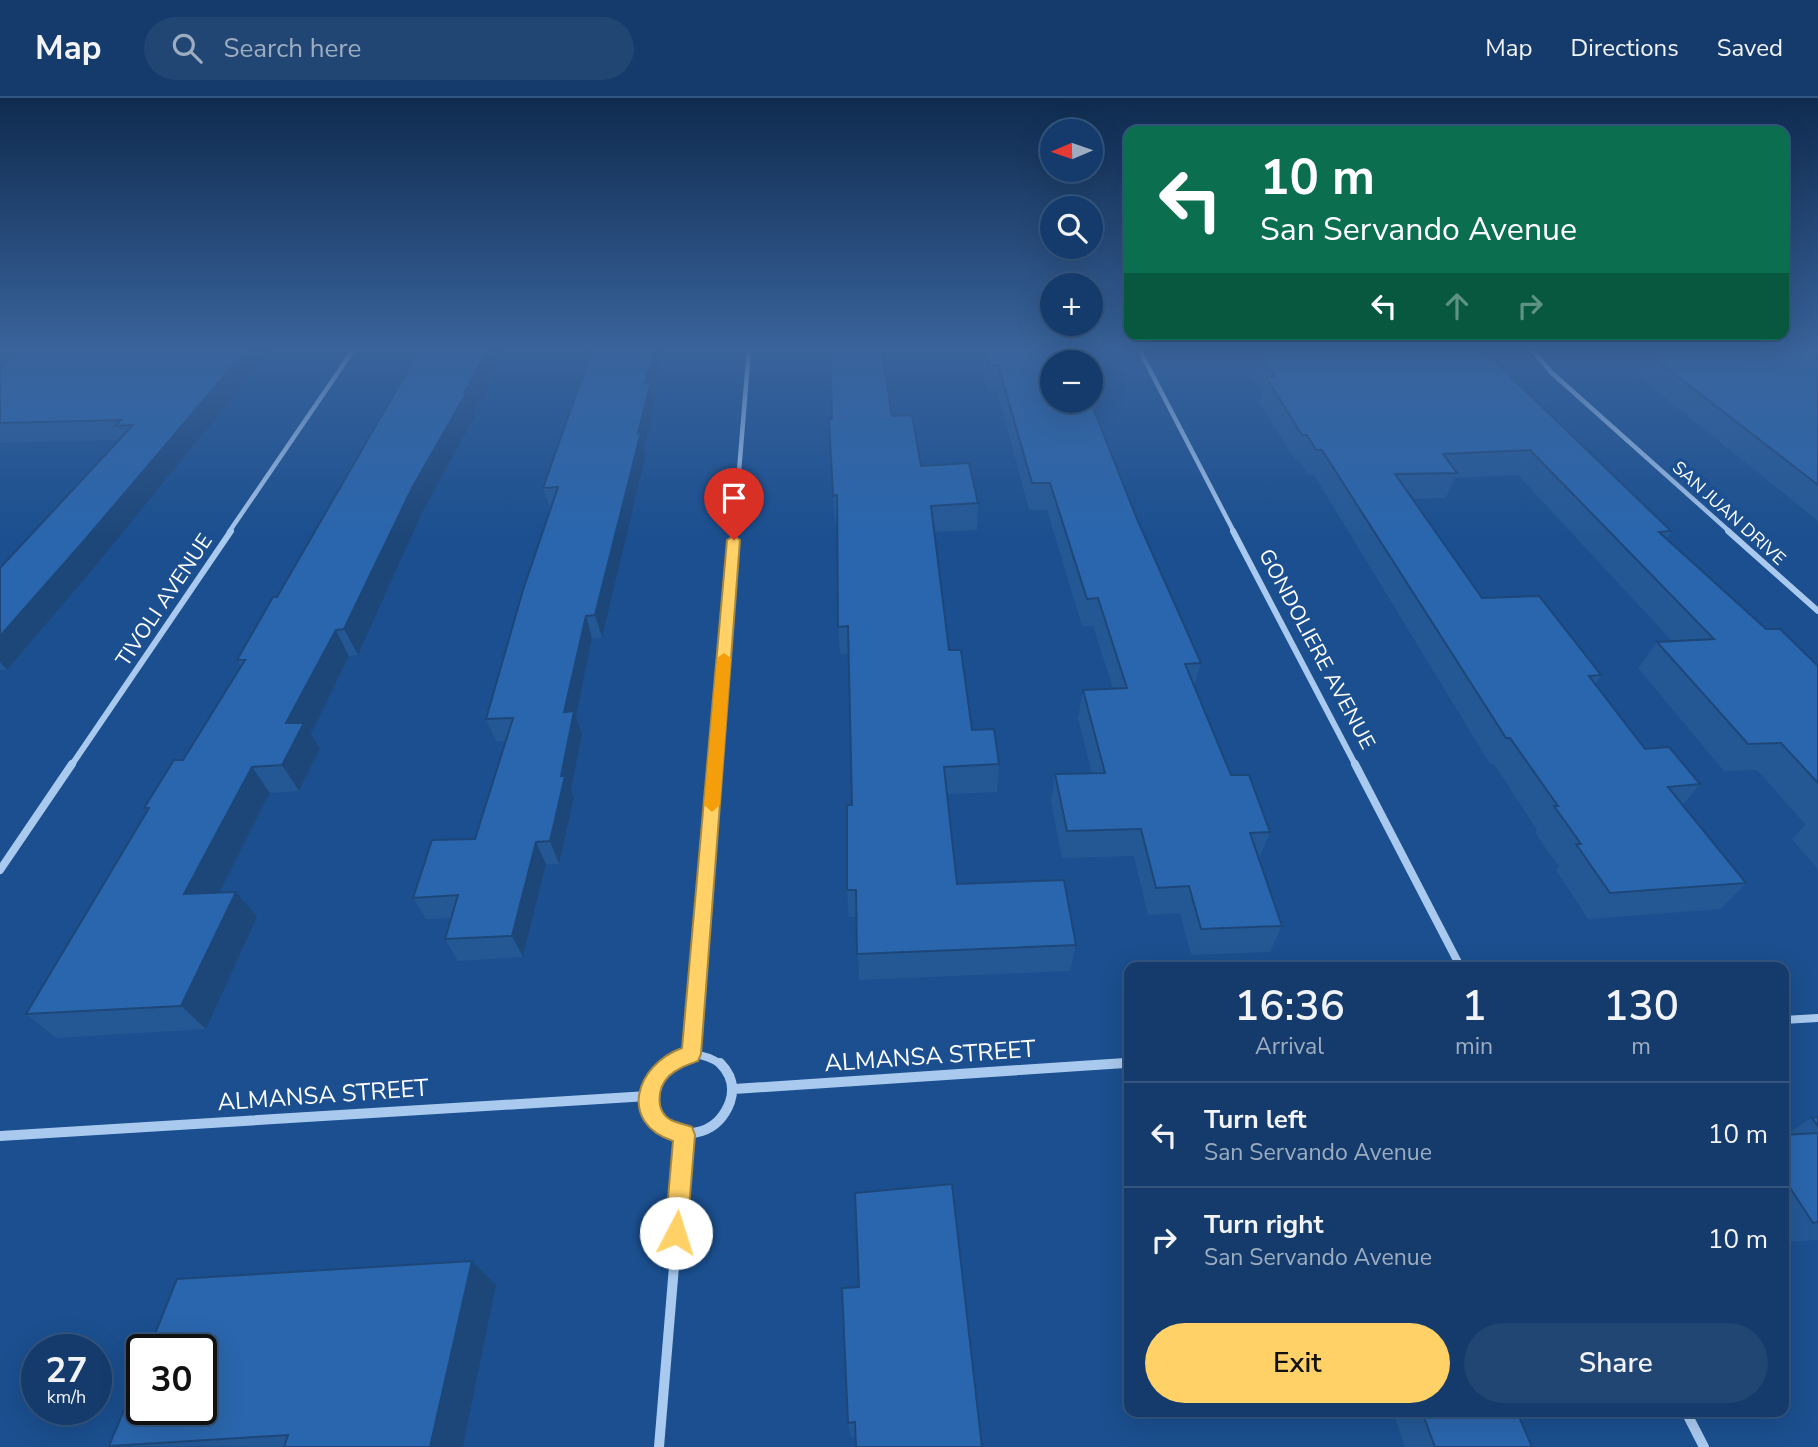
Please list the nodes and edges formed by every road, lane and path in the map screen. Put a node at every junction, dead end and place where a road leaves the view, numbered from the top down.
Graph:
1 (311, 412) edge
2 (744, 412) edge
3 (1172, 412) edge
4 (1595, 412) edge
5 (1818, 611) edge
6 (0, 870) edge
7 (1458, 962) edge
8 (1818, 1018) edge
9 (1789, 1020) edge
10 (691, 1054) junction
11 (1124, 1063) edge
12 (734, 1089) junction
13 (648, 1096) junction
14 (684, 1135) junction
15 (0, 1136) edge
16 (1689, 1417) edge
17 (659, 1447) edge
18 (1704, 1447) edge

1 - 6 street, TIVOLI AVENUE
2 - 10 street
3 - 7 street, GONDOLIERE AVENUE
4 - 5 street, SAN JUAN DRIVE
8 - 9 street
10 - 12 street
10 - 13 street
11 - 12 street, ALMANSA STREET
12 - 14 street
13 - 14 street
13 - 15 street, ALMANSA STREET
14 - 17 street
16 - 18 street

